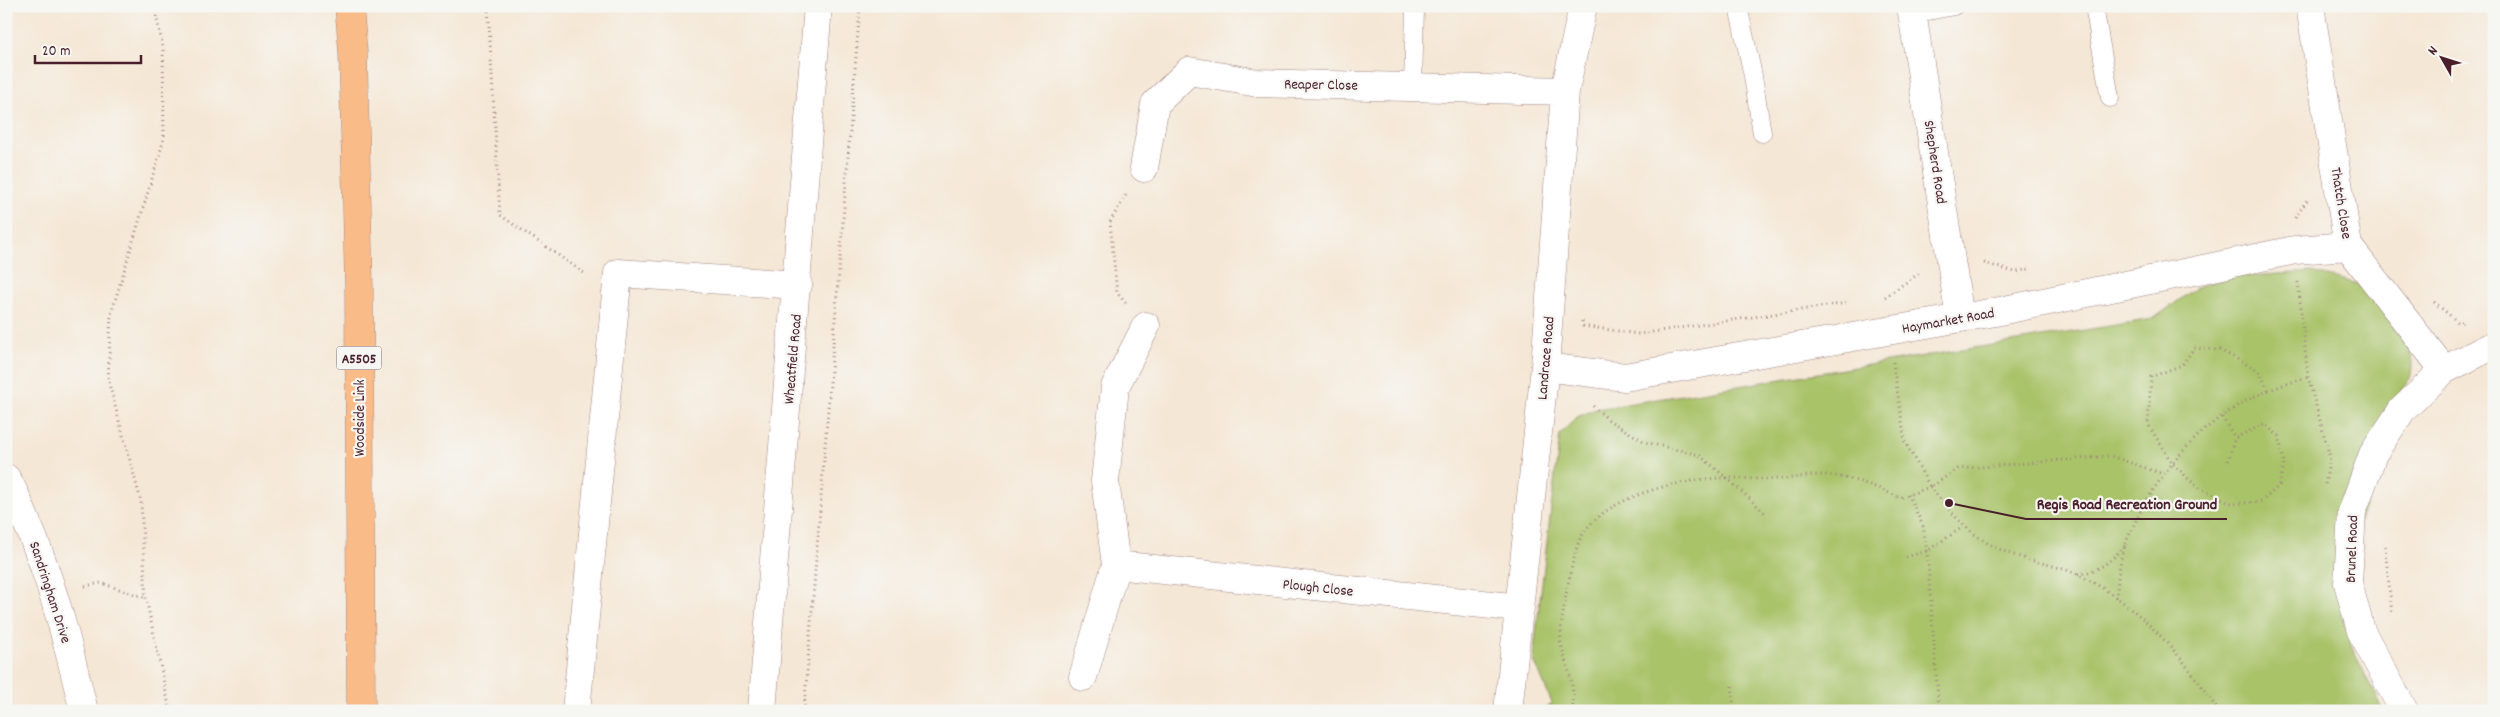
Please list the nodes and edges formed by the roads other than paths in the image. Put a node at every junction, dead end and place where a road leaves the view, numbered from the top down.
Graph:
1 (349, 6) edge
2 (818, 6) edge
3 (1415, 6) edge
4 (1583, 6) edge
5 (1738, 6) edge
6 (1954, 6) edge
7 (2094, 6) edge
8 (2310, 6) edge
9 (1912, 10) edge
10 (1412, 86) junction
11 (1566, 91) junction
12 (2110, 98) dead end
13 (1762, 133) dead end
14 (1144, 168) road end
15 (2348, 246) junction
16 (798, 285) junction
17 (1960, 318) junction
18 (1146, 326) road end
19 (2494, 345) edge
20 (1545, 367) junction
21 (2444, 370) junction
22 (6, 478) edge
23 (1116, 565) junction
24 (1520, 608) junction
25 (1083, 677) dead end
26 (84, 711) edge
27 (361, 711) edge
28 (576, 711) edge
29 (762, 711) edge
30 (1508, 711) edge
31 (2404, 711) edge

1 - 27 main road, Woodside Link / A5505
2 - 16 street, Wheatfield Road
3 - 10 lane
4 - 11 street, Landrace Road
5 - 13 lane
6 - 9 lane
7 - 12 lane
8 - 15 street, Thatch Close
9 - 17 street, Shepherd Road
10 - 11 street, Reaper Close
10 - 14 street, Reaper Close
11 - 20 street, Landrace Road
15 - 17 street, Haymarket Road
15 - 21 street, Thatch Close
16 - 28 street
16 - 29 street, Wheatfield Road
17 - 20 street, Haymarket Road
18 - 23 street
19 - 21 street, Brunel Road
20 - 24 street, Landrace Road
21 - 31 street, Brunel Road
22 - 26 street, Sandringham Drive
23 - 24 street, Plough Close
23 - 25 street
24 - 30 street, Landrace Road

